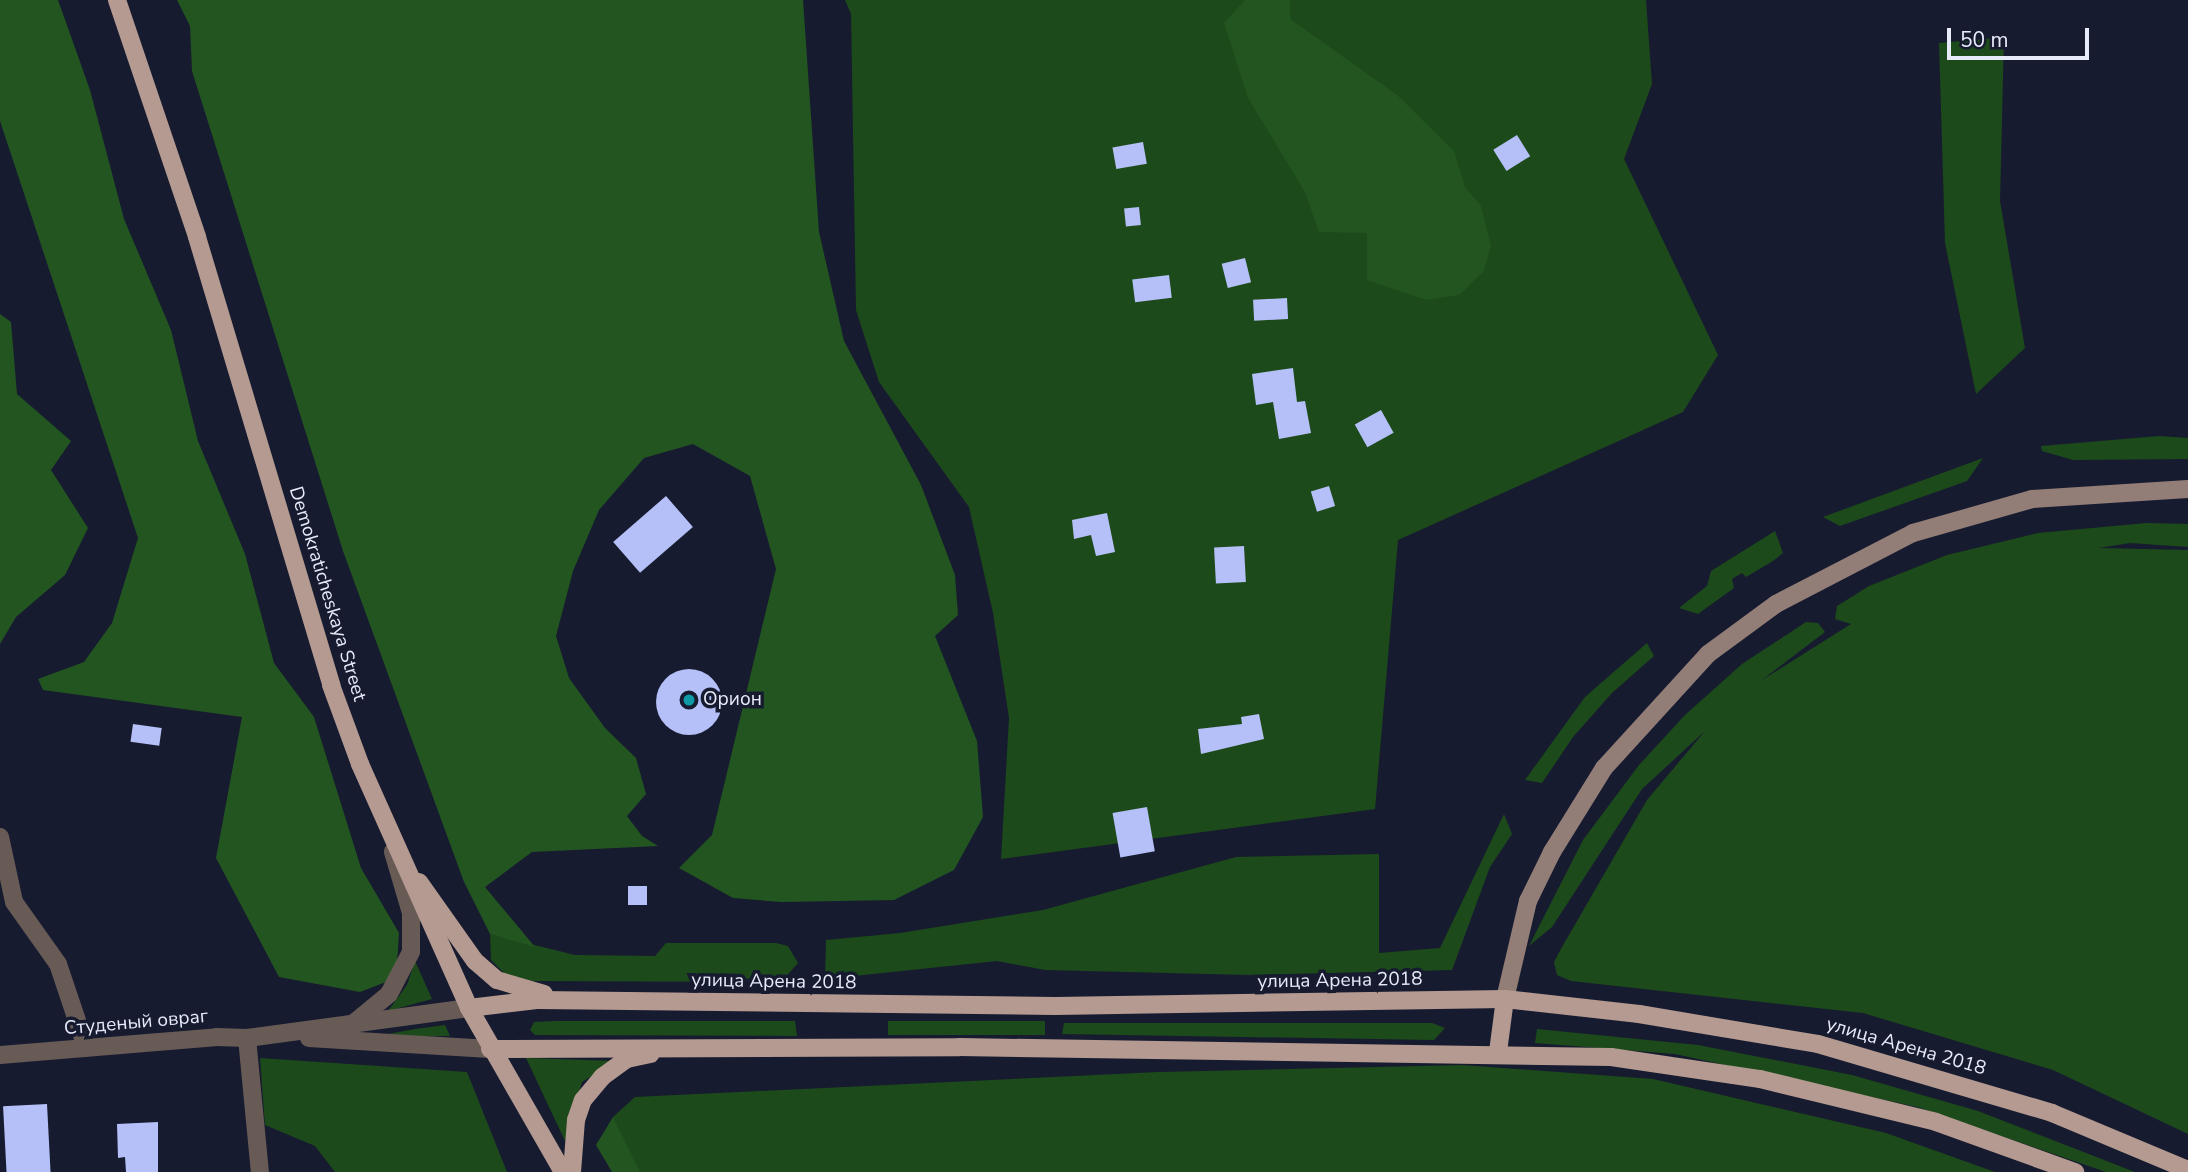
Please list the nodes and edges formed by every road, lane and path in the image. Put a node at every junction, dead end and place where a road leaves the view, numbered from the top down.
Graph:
1 (117, 0) edge
2 (2188, 489) edge
3 (0, 837) edge
4 (389, 838) junction
5 (7, 900) edge
6 (1505, 999) junction
7 (569, 1000) junction
8 (468, 1008) junction
9 (353, 1023) junction
10 (275, 1035) junction
11 (247, 1038) junction
12 (690, 1047) junction
13 (86, 1048) junction
14 (491, 1049) junction
15 (1498, 1052) junction
16 (0, 1055) edge
17 (2188, 1170) edge
18 (260, 1172) edge
19 (563, 1172) edge
20 (572, 1172) edge
21 (2075, 1172) edge

1 - 4 main road, Demokraticheskaya Street
2 - 6 main road
3 - 5 street
4 - 7 main road
4 - 8 main road, Demokraticheskaya Street
4 - 9 street
5 - 13 street
6 - 7 main road, улица Арена 2018
6 - 15 main road
6 - 17 main road, улица Арена 2018
7 - 8 main road, улица Арена 2018
8 - 9 street
8 - 14 main road, Demokraticheskaya Street
9 - 10 street
10 - 11 street, Студеный овраг
10 - 14 street
11 - 13 street, Студеный овраг
11 - 18 street
12 - 14 main road
12 - 15 main road
12 - 20 main road
13 - 16 street, Студеный овраг
14 - 19 main road, Demokraticheskaya Street
15 - 21 main road

